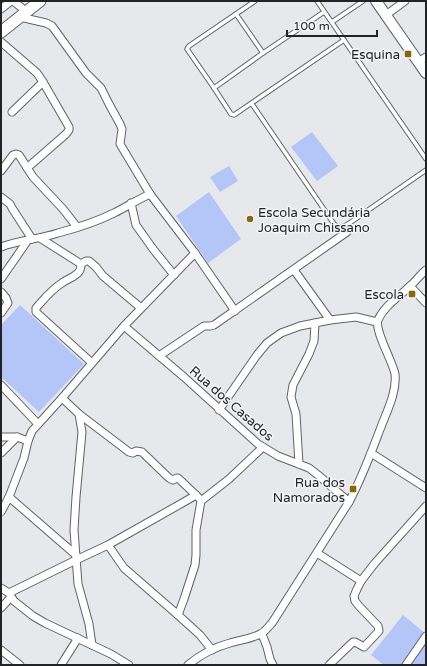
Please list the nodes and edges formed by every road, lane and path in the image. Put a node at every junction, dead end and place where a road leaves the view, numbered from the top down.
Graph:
1 (40, 1) edge
2 (255, 1) edge
3 (317, 1) edge
4 (364, 1) edge
5 (376, 1) edge
6 (405, 1) edge
7 (19, 6) edge
8 (1, 9) edge
9 (324, 12) junction
10 (236, 14) junction
11 (386, 15) junction
12 (332, 22) junction
13 (1, 24) edge
14 (1, 32) edge
15 (344, 40) junction
16 (1, 42) edge
17 (263, 53) junction
18 (422, 59) edge
19 (426, 73) edge
20 (43, 82) junction
21 (214, 88) junction
22 (252, 104) junction
23 (12, 112) dead end
24 (426, 159) edge
25 (27, 168) junction
26 (1, 170) edge
27 (426, 170) edge
28 (150, 194) junction
29 (1, 197) edge
30 (131, 203) junction
31 (76, 228) junction
32 (347, 232) dead end
33 (40, 238) junction
34 (30, 240) junction
35 (3, 244) edge
36 (195, 253) junction
37 (81, 264) junction
38 (294, 270) junction
39 (426, 270) edge
40 (174, 275) junction
41 (1, 279) edge
42 (410, 286) junction
43 (1, 292) edge
44 (426, 303) edge
45 (141, 308) junction
46 (235, 310) junction
47 (1, 313) edge
48 (330, 320) junction
49 (377, 322) junction
50 (316, 323) junction
51 (124, 326) junction
52 (159, 356) junction
53 (92, 363) junction
54 (1, 385) edge
55 (62, 398) junction
56 (220, 410) junction
57 (79, 414) junction
58 (38, 424) junction
59 (17, 437) junction
60 (1, 438) edge
61 (28, 441) junction
62 (263, 447) junction
63 (1, 453) edge
64 (371, 453) junction
65 (299, 464) junction
66 (426, 488) edge
67 (196, 495) junction
68 (9, 497) junction
69 (201, 501) junction
70 (348, 502) junction
71 (426, 506) edge
72 (1, 512) edge
73 (108, 545) junction
74 (316, 552) junction
75 (76, 557) junction
76 (361, 581) junction
77 (1, 588) edge
78 (10, 595) junction
79 (1, 608) edge
80 (178, 615) junction
81 (262, 634) junction
82 (426, 636) edge
83 (78, 638) junction
84 (92, 645) junction
85 (1, 650) edge
86 (212, 650) junction
87 (20, 665) edge
88 (61, 665) edge
89 (128, 665) edge
90 (188, 665) edge
91 (273, 665) edge
92 (330, 665) edge
93 (406, 665) edge

1 - 7 main road
2 - 10 lane
3 - 9 lane
4 - 12 lane
5 - 11 main road
6 - 11 street
7 - 8 street
7 - 13 main road
7 - 14 main road
7 - 28 street
9 - 12 lane
9 - 17 lane
10 - 17 lane
10 - 21 lane
11 - 18 main road
12 - 15 lane
15 - 22 lane
15 - 24 lane
16 - 20 street
17 - 21 lane
18 - 19 main road
20 - 23 street
20 - 25 street
21 - 22 lane
22 - 27 lane
25 - 26 street
25 - 31 street
28 - 30 street
28 - 36 street
29 - 34 street
30 - 31 street
30 - 40 street
31 - 33 street
32 - 38 street
33 - 34 street
33 - 37 street
34 - 35 street
34 - 41 street
36 - 40 street
36 - 46 street
37 - 45 street
37 - 53 street
38 - 46 street
38 - 48 street
39 - 42 street
40 - 45 street
42 - 44 street
42 - 49 street
43 - 47 street
45 - 51 street
46 - 52 street
48 - 49 street
48 - 50 street
49 - 64 street
50 - 56 street
50 - 65 street
51 - 52 street, Rua dos Casados
51 - 53 street
52 - 56 street, Rua dos Casados
53 - 55 street
54 - 58 street
55 - 57 street
55 - 58 street
56 - 62 street, Rua dos Casados
57 - 67 street
57 - 75 street
58 - 61 street
59 - 60 street
59 - 61 street
59 - 63 street
61 - 68 street
62 - 65 street, Rua dos Casados
62 - 69 street
64 - 66 street
64 - 70 street
65 - 70 street, Rua dos Casados
67 - 69 street
67 - 73 street
68 - 72 street
68 - 75 street
69 - 80 street
70 - 74 street
71 - 76 street
73 - 75 street
73 - 80 street
74 - 76 street
74 - 81 street
75 - 78 street
75 - 84 street
76 - 92 street
77 - 78 street
78 - 79 street
78 - 83 street
80 - 86 street
81 - 86 street
81 - 91 street
82 - 93 street
83 - 84 street
83 - 88 street
84 - 89 street
85 - 87 street
86 - 90 street

